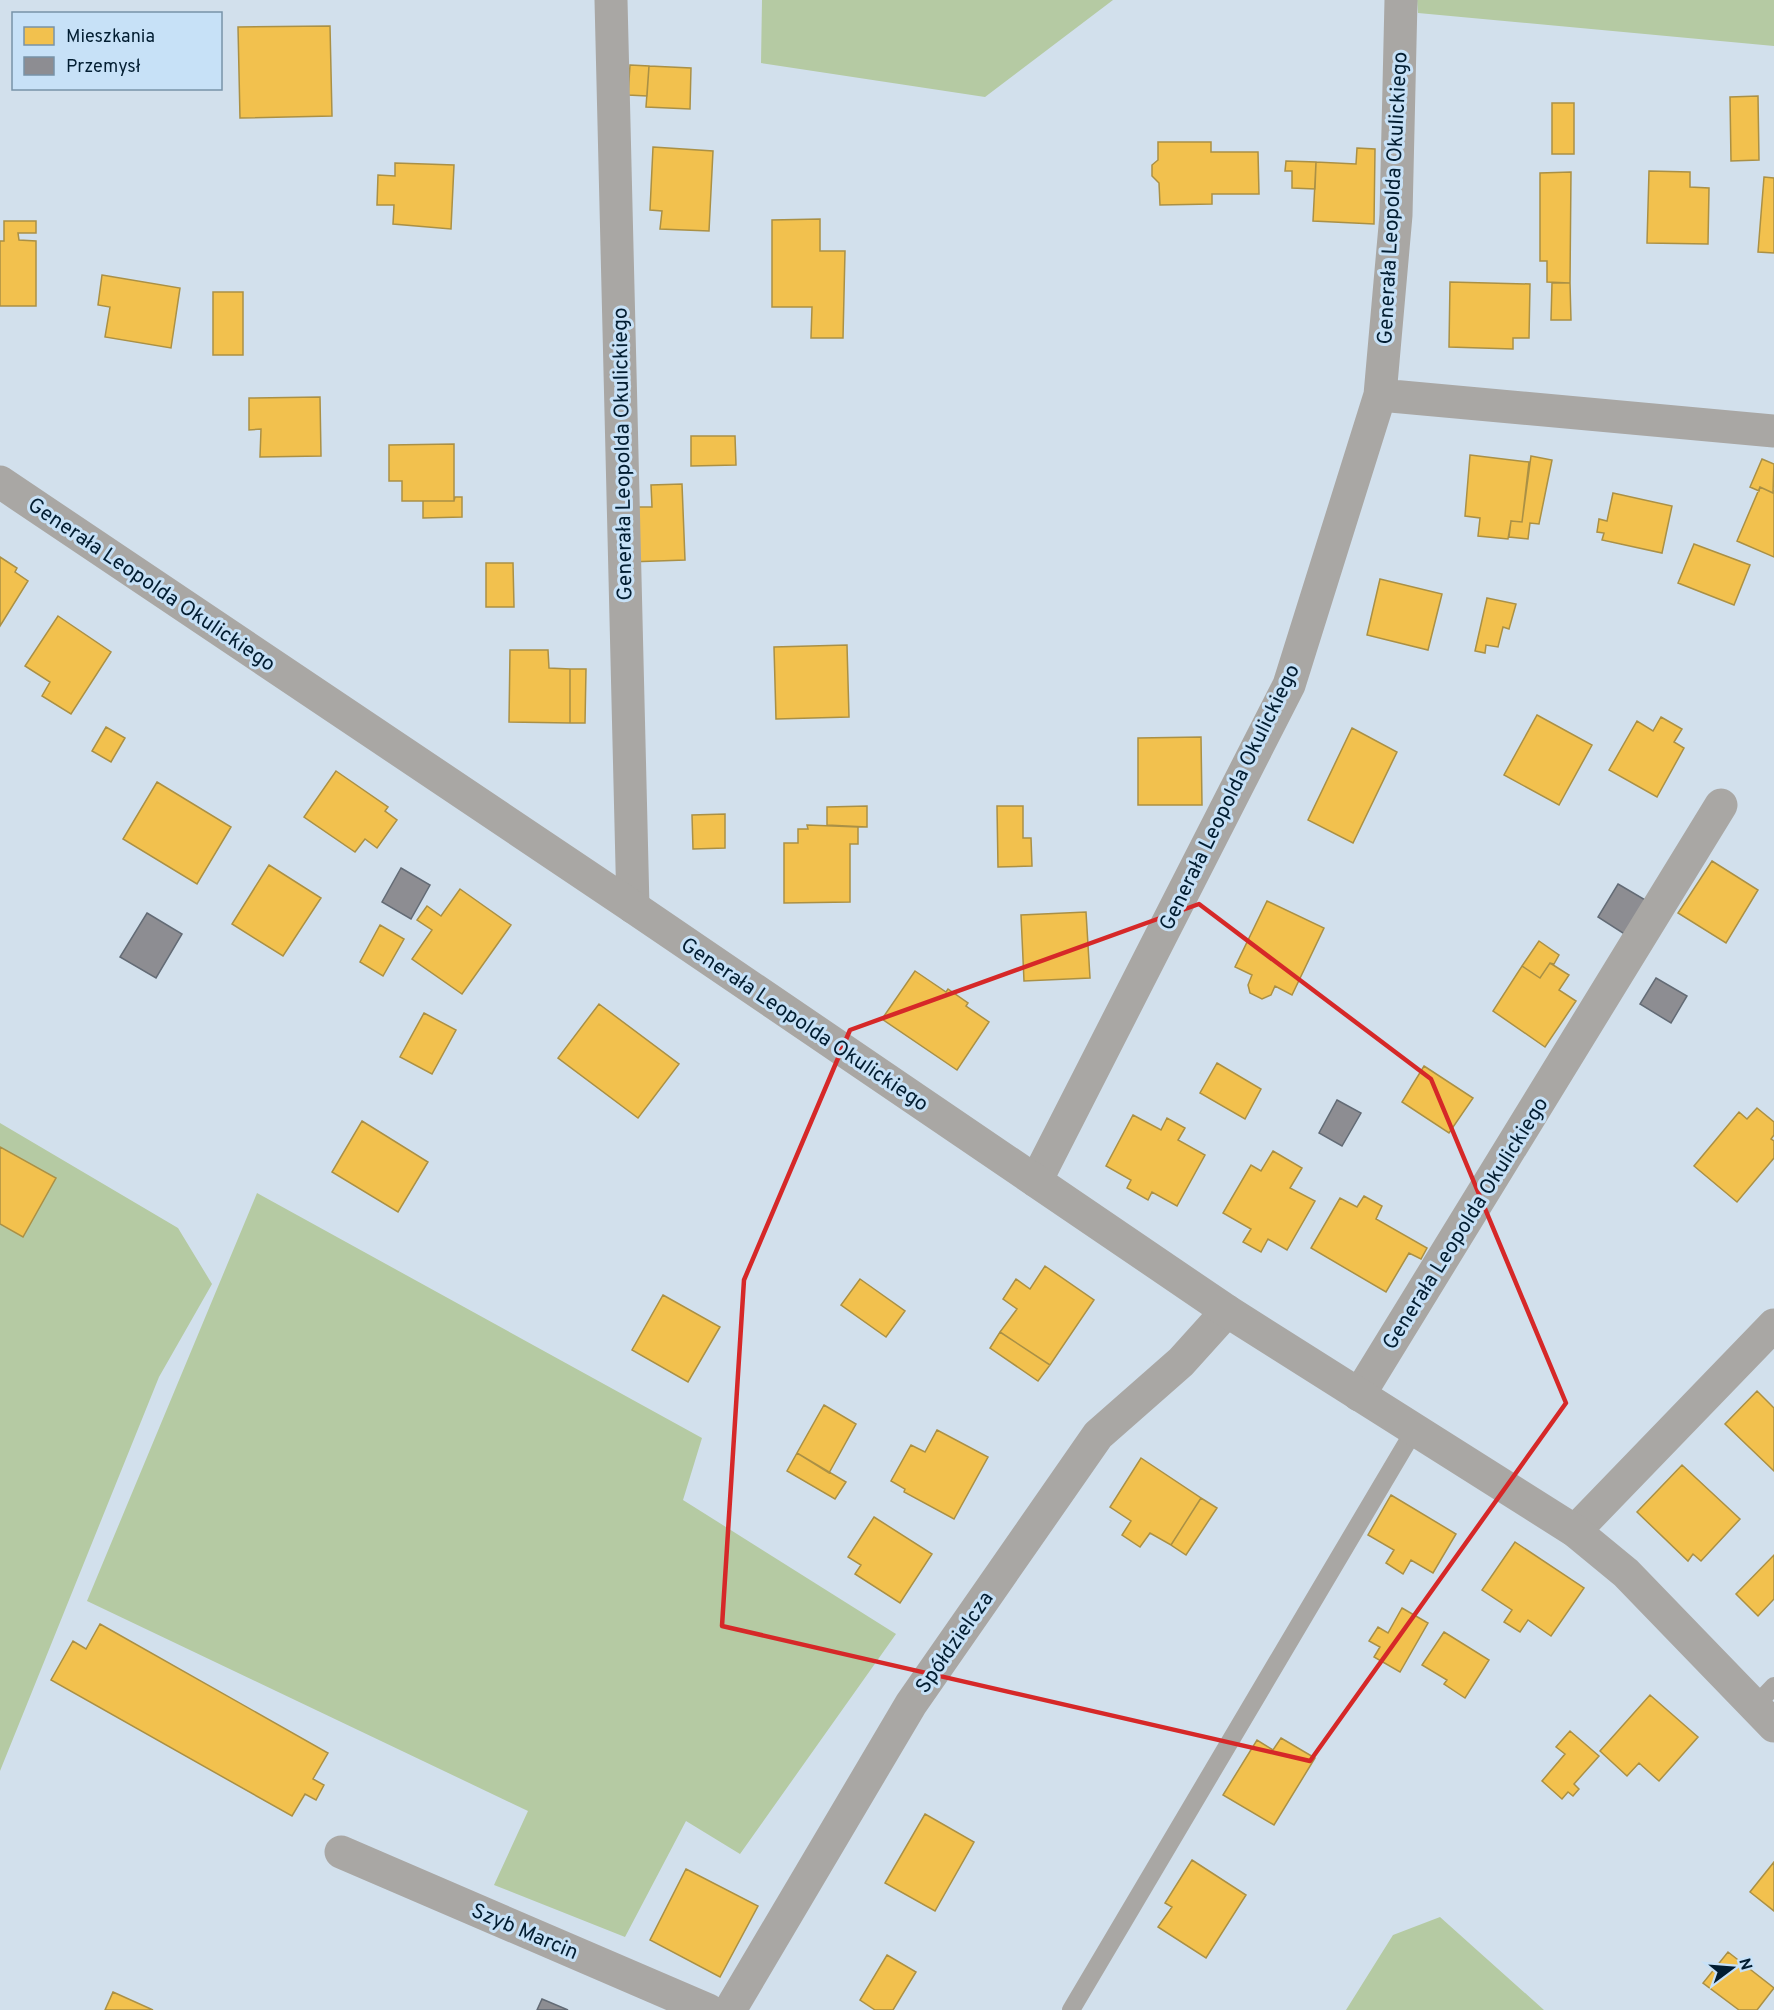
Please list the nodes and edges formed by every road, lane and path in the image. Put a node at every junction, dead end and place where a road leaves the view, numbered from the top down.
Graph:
1 (611, 0) edge
2 (1401, 0) edge
3 (1380, 395) junction
4 (1774, 431) edge
5 (0, 482) edge
6 (1721, 805) dead end
7 (633, 907) junction
8 (1036, 1181) junction
9 (1227, 1311) junction
10 (1774, 1325) edge
11 (1359, 1395) junction
12 (1415, 1430) junction
13 (1575, 1532) junction
14 (1768, 1706) edge
15 (341, 1852) dead end
16 (708, 2010) edge
17 (730, 2010) edge
18 (1071, 2010) edge

1 - 7 street, Generała Leopolda Okulickiego
2 - 3 street, Generała Leopolda Okulickiego
3 - 4 street
3 - 8 street, Generała Leopolda Okulickiego
5 - 7 street, Generała Leopolda Okulickiego
6 - 11 street, Generała Leopolda Okulickiego
7 - 8 street, Generała Leopolda Okulickiego
8 - 9 street, Generała Leopolda Okulickiego
9 - 11 street, Generała Leopolda Okulickiego
9 - 17 street, Spółdzielcza
10 - 13 street
11 - 12 street, Generała Leopolda Okulickiego
12 - 13 street, Generała Leopolda Okulickiego
12 - 18 lane
13 - 14 street, Generała Leopolda Okulickiego
15 - 16 street, Szyb Marcin

